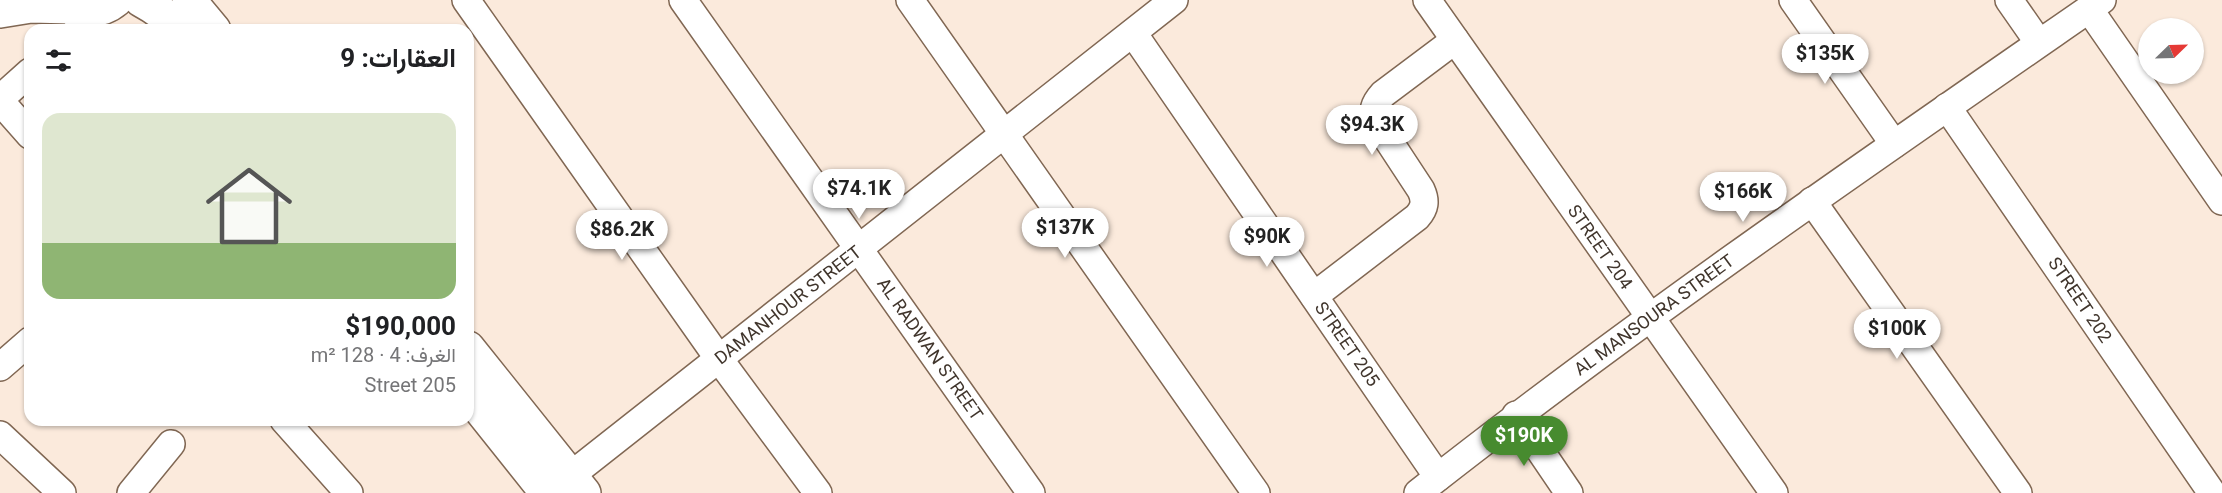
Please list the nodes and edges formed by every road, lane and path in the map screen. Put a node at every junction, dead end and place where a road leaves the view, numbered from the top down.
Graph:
1 (141, 0) edge
2 (189, 0) edge
3 (466, 0) edge
4 (683, 0) edge
5 (910, 0) edge
6 (1174, 0) edge
7 (1427, 0) edge
8 (1793, 0) edge
9 (2009, 0) edge
10 (2096, 4) edge
11 (85, 9) edge
12 (0, 11) edge
13 (173, 24) edge
14 (209, 24) edge
15 (1133, 33) junction
16 (1455, 40) junction
17 (2039, 43) junction
18 (24, 78) edge
19 (0, 100) edge
20 (1947, 107) junction
21 (24, 128) edge
22 (1005, 134) junction
23 (1894, 144) junction
24 (2214, 171) edge
25 (1812, 201) junction
26 (2222, 201) edge
27 (859, 249) junction
28 (1314, 296) junction
29 (1650, 317) junction
30 (24, 346) edge
31 (474, 358) edge
32 (719, 359) junction
33 (0, 367) edge
34 (474, 401) edge
35 (1516, 415) junction
36 (289, 426) edge
37 (0, 435) edge
38 (171, 444) dead end
39 (1428, 485) edge
40 (554, 488) edge
41 (62, 493) edge
42 (131, 493) edge
43 (348, 493) edge
44 (818, 493) edge
45 (1031, 493) edge
46 (1256, 493) edge
47 (1569, 493) edge
48 (1774, 493) edge
49 (2018, 493) edge
50 (2212, 493) edge

1 - 13 street
2 - 14 street
3 - 32 street
4 - 27 street, AL RADWAN STREET
5 - 22 street
6 - 15 street, DAMANHOUR STREET
7 - 16 street, STREET 204
8 - 23 street
9 - 17 street
10 - 17 street, AL MANSOURA STREET
10 - 24 street
11 - 12 street
15 - 22 street, DAMANHOUR STREET
15 - 28 street, STREET 205
16 - 28 street
16 - 29 street, STREET 204
17 - 20 street, AL MANSOURA STREET
18 - 19 street
19 - 21 street
20 - 23 street, AL MANSOURA STREET
20 - 50 street, STREET 202
22 - 27 street, DAMANHOUR STREET
22 - 46 street
23 - 25 street, AL MANSOURA STREET
24 - 26 street
25 - 29 street, AL MANSOURA STREET
25 - 49 street
27 - 32 street, DAMANHOUR STREET
27 - 45 street, AL RADWAN STREET
28 - 39 street, STREET 205
29 - 35 street, AL MANSOURA STREET
29 - 48 street, STREET 204
30 - 33 street
31 - 40 street
32 - 40 street, DAMANHOUR STREET
32 - 44 street
34 - 40 street
35 - 39 street, AL MANSOURA STREET
35 - 47 street
36 - 43 street
37 - 41 street
38 - 42 street

